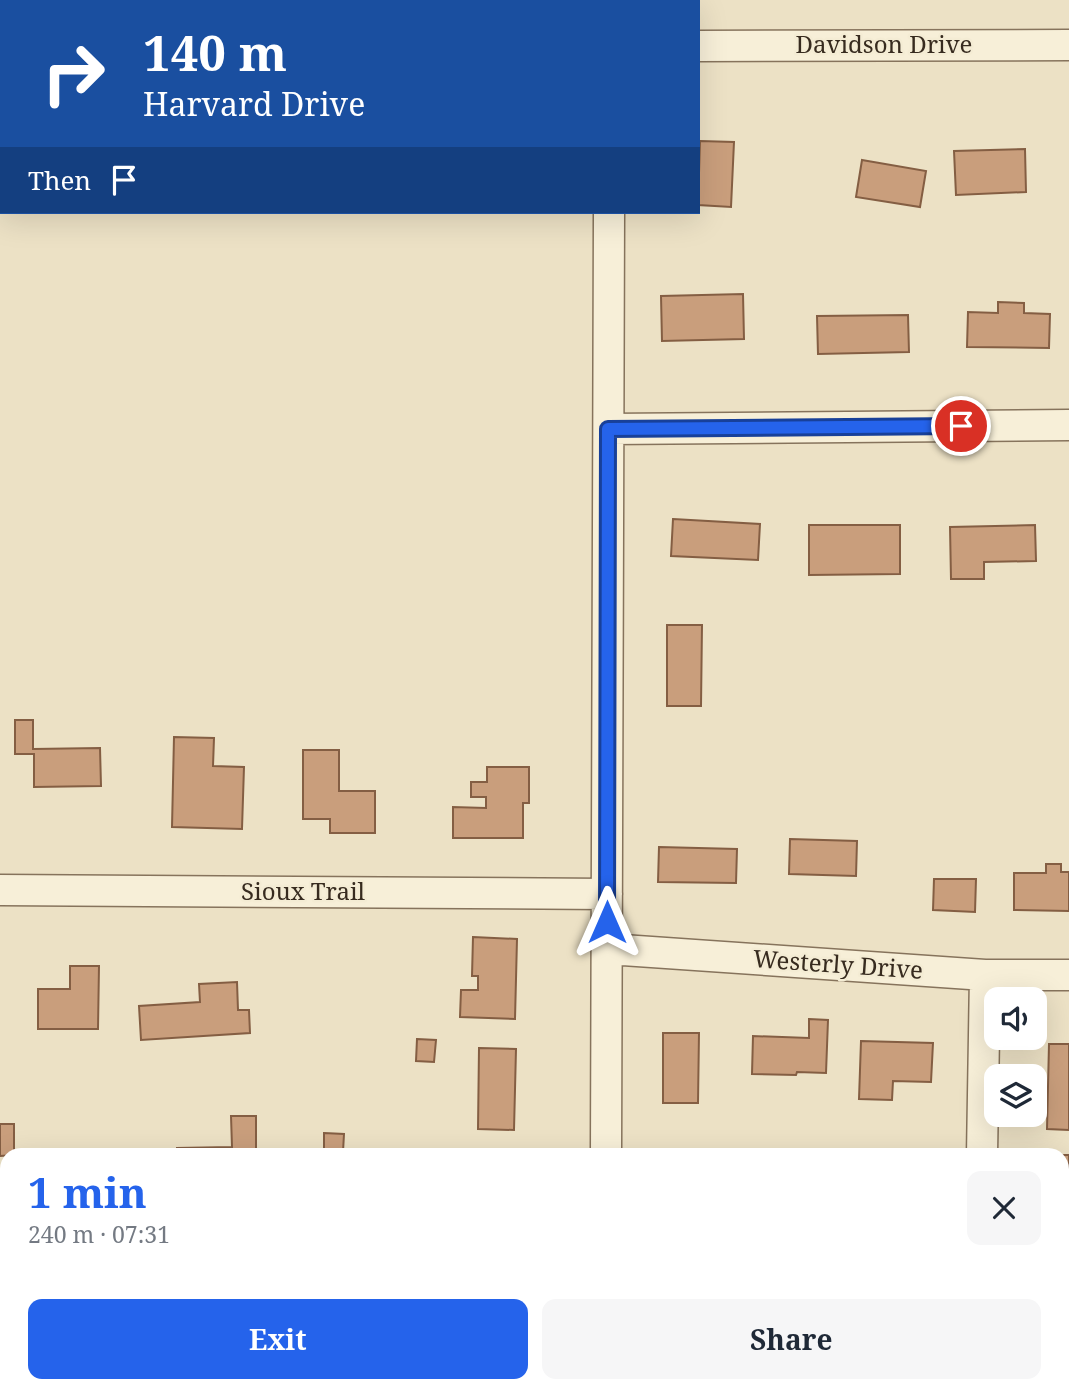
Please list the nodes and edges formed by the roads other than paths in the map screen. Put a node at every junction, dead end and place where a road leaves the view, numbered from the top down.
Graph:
1 (1069, 45) edge
2 (700, 46) edge
3 (609, 214) edge
4 (1069, 425) edge
5 (608, 429) junction
6 (0, 890) edge
7 (607, 894) junction
8 (608, 949) junction
9 (985, 975) junction
10 (1069, 975) edge
11 (606, 1148) edge
12 (982, 1148) edge

1 - 2 street, Davidson Drive
3 - 5 street
4 - 5 street
5 - 7 street
6 - 7 street, Sioux Trail
7 - 8 street
8 - 9 street, Westerly Drive
8 - 11 street
9 - 10 street, Westerly Drive
9 - 12 street

